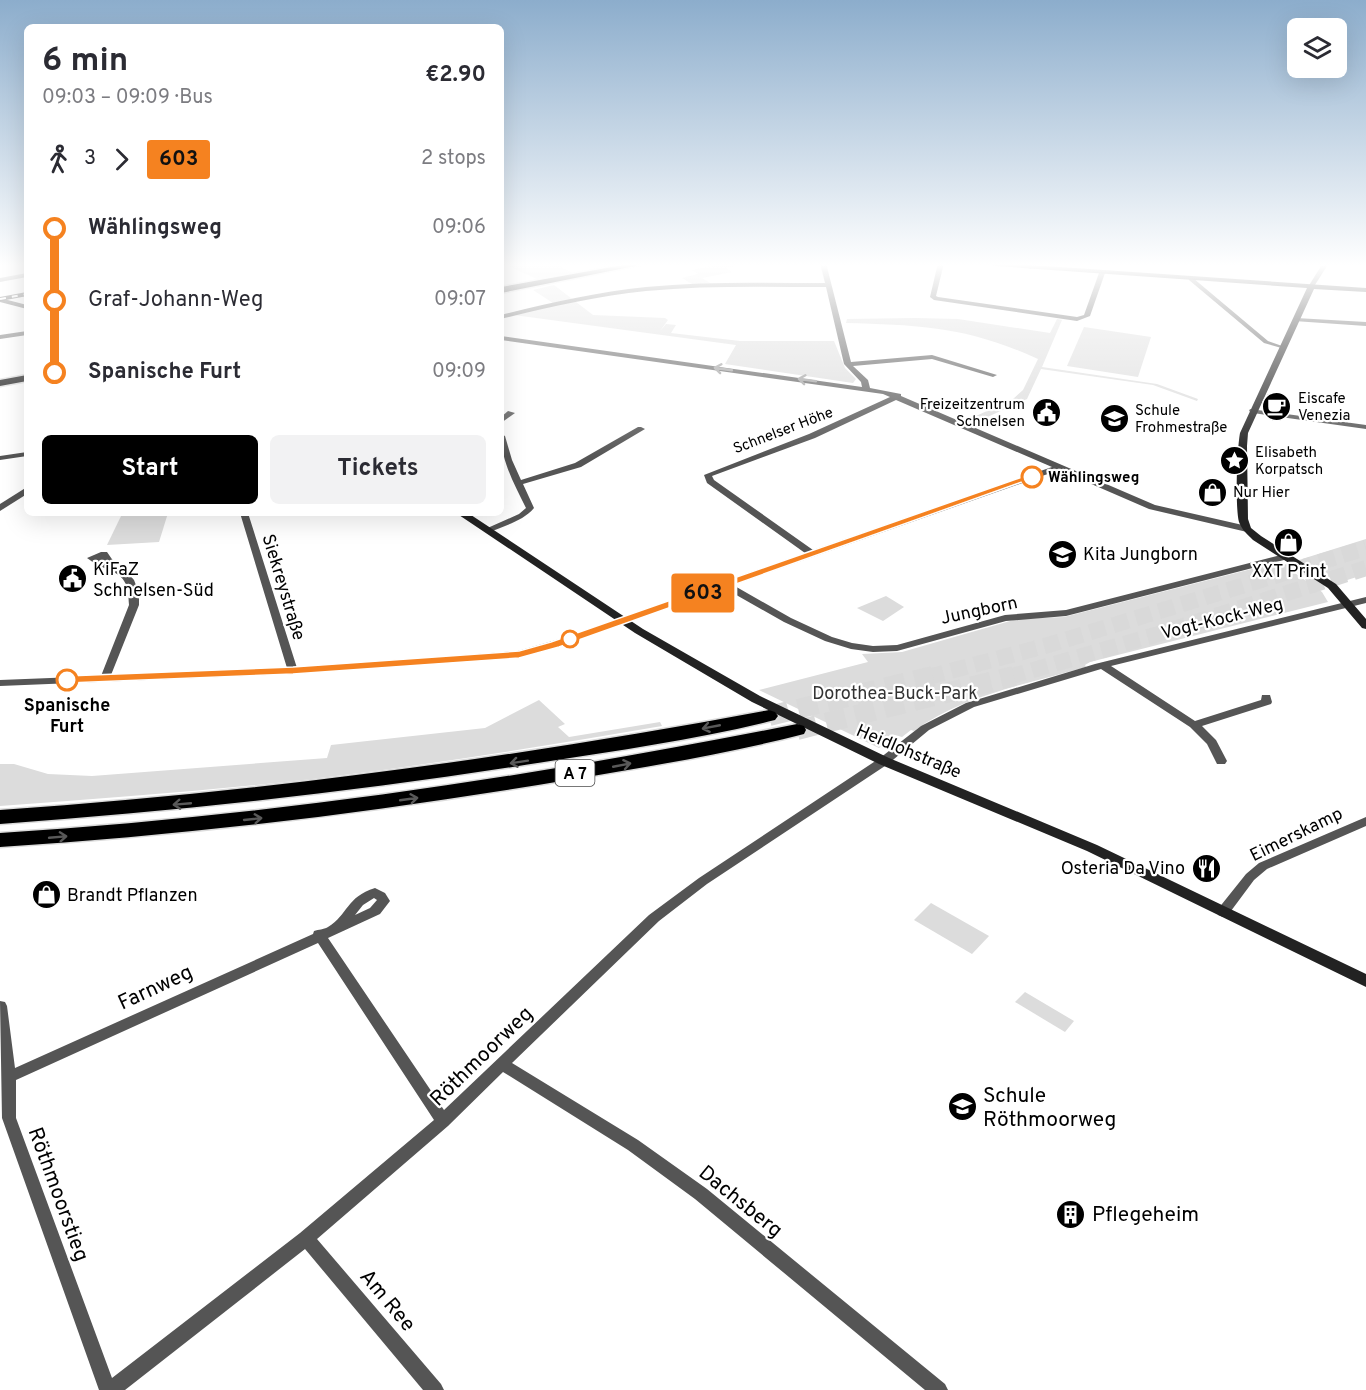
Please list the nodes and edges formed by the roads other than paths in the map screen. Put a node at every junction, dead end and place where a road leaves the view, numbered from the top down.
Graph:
1 (839, 328) edge
2 (1249, 328) edge
3 (1292, 328) edge
4 (24, 333) edge
5 (0, 337) edge
6 (504, 338) edge
7 (1283, 348) junction
8 (848, 364) junction
9 (993, 375) dead end
10 (24, 379) edge
11 (0, 383) edge
12 (866, 388) junction
13 (898, 396) junction
14 (1253, 411) junction
15 (511, 412) dead end
16 (504, 418) edge
17 (1366, 427) edge
18 (641, 429) dead end
19 (504, 446) edge
20 (24, 454) edge
21 (0, 458) edge
22 (1059, 467) junction
23 (519, 483) junction
24 (24, 492) edge
25 (0, 508) edge
26 (245, 516) edge
27 (466, 516) edge
28 (1247, 529) junction
29 (487, 530) junction
30 (812, 554) junction
31 (1285, 557) junction
32 (113, 567) dead end
33 (726, 585) junction
34 (1366, 600) edge
35 (1348, 603) junction
36 (623, 621) junction
37 (1366, 626) edge
38 (1103, 665) junction
39 (293, 671) junction
40 (105, 678) junction
41 (0, 683) edge
42 (1266, 697) dead end
43 (768, 716) tunnel mouth
44 (1194, 725) junction
45 (797, 730) tunnel mouth
46 (884, 761) junction
47 (1221, 761) dead end
48 (0, 817) edge
49 (1366, 821) edge
50 (0, 840) edge
51 (1222, 912) junction
52 (337, 926) dead end
53 (319, 934) junction
54 (1366, 981) edge
55 (0, 1006) edge
56 (503, 1065) junction
57 (9, 1077) junction
58 (443, 1121) junction
59 (306, 1238) junction
60 (110, 1390) edge
61 (435, 1390) edge
62 (939, 1390) edge

1 - 8 street
2 - 7 street
3 - 7 main road
4 - 5 street
12 -> 6 street
7 - 14 main road
8 - 9 street
8 - 12 street
10 - 11 main road
12 - 13 street
13 - 22 street
13 - 30 street, Schnelser Höhe
14 - 17 street
14 - 28 main road
15 - 16 street
18 - 23 street
19 - 23 street
20 - 21 street
22 - 28 street
22 - 30 street
23 - 29 street
24 - 25 street
26 - 39 street, Siekreystraße
27 - 29 main road, Heidlohstraße
28 - 31 main road
29 - 36 main road, Heidlohstraße
30 - 33 street
31 - 33 street, Jungborn
31 - 35 main road
32 - 40 street
33 - 36 street
34 - 35 street, Vogt-Kock-Weg
35 - 37 main road
35 - 38 street, Vogt-Kock-Weg
36 - 39 street
36 - 46 main road, Heidlohstraße
38 - 44 street
38 - 46 street, Vogt-Kock-Weg
39 - 40 street
40 - 41 street
42 - 44 street
43 -> 48 highway, A 7
44 - 47 street
50 -> 45 highway, A 7
46 - 51 main road, Heidlohstraße
46 - 56 street, Röthmoorweg
49 - 51 street, Eimerskamp
51 - 54 main road, Heidlohstraße
52 - 53 street, Farnweg
53 - 57 street, Farnweg
53 - 58 street
55 - 57 street, Röthmoorstieg
56 - 58 street, Röthmoorweg
56 - 62 street, Dachsberg
57 - 60 street, Röthmoorstieg
58 - 59 street, Röthmoorweg
59 - 60 street, Röthmoorweg
59 - 61 street, Am Ree

